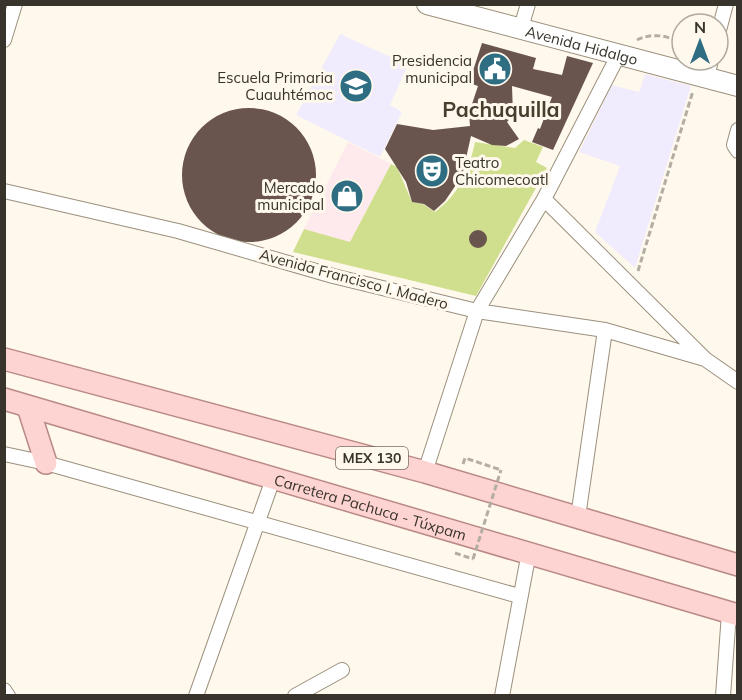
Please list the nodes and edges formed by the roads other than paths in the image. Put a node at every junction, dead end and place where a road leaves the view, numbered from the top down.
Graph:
1 (15, 4) edge
2 (427, 4) edge
3 (528, 4) edge
4 (520, 31) junction
5 (4, 39) edge
6 (618, 56) junction
7 (670, 65) edge
8 (707, 72) edge
9 (738, 86) edge
10 (738, 130) edge
11 (738, 151) edge
12 (4, 191) edge
13 (544, 199) junction
14 (477, 311) junction
15 (605, 330) junction
16 (705, 358) junction
17 (4, 359) edge
18 (738, 382) edge
19 (4, 399) edge
20 (28, 407) junction
21 (4, 454) edge
22 (46, 463) junction
23 (425, 472) junction
24 (273, 479) junction
25 (578, 517) junction
26 (256, 522) junction
27 (530, 552) junction
28 (738, 565) edge
29 (519, 596) junction
30 (734, 614) edge
31 (342, 670) dead end
32 (4, 690) edge
33 (8, 696) edge
34 (196, 696) edge
35 (295, 696) edge
36 (502, 696) edge
37 (723, 696) edge

1 - 5 street
2 - 4 street, Avenida Hidalgo
3 - 4 street
4 - 6 street, Avenida Hidalgo
6 - 7 street, Avenida Hidalgo
6 - 13 street
8 - 9 street, Avenida Hidalgo
10 - 11 street
12 - 14 street, Avenida Francisco I. Madero
13 - 14 street
13 - 16 street
14 - 15 street, Avenida Francisco I. Madero
14 - 23 street
15 - 16 street, Avenida Francisco I. Madero
15 - 25 street
16 - 18 street
17 - 23 main road, MEX 130
19 - 20 main road, Carretera Pachuca - Túxpam
20 - 22 main road
20 - 24 main road, Carretera Pachuca - Túxpam
21 - 22 street
22 - 26 street
23 - 25 main road, MEX 130
24 - 26 street
24 - 27 main road, Carretera Pachuca - Túxpam
25 - 28 main road, MEX 130
26 - 29 street
26 - 34 street
27 - 29 street
27 - 30 main road, Carretera Pachuca - Túxpam
29 - 36 street
30 - 37 street
31 - 35 street
32 - 33 street

